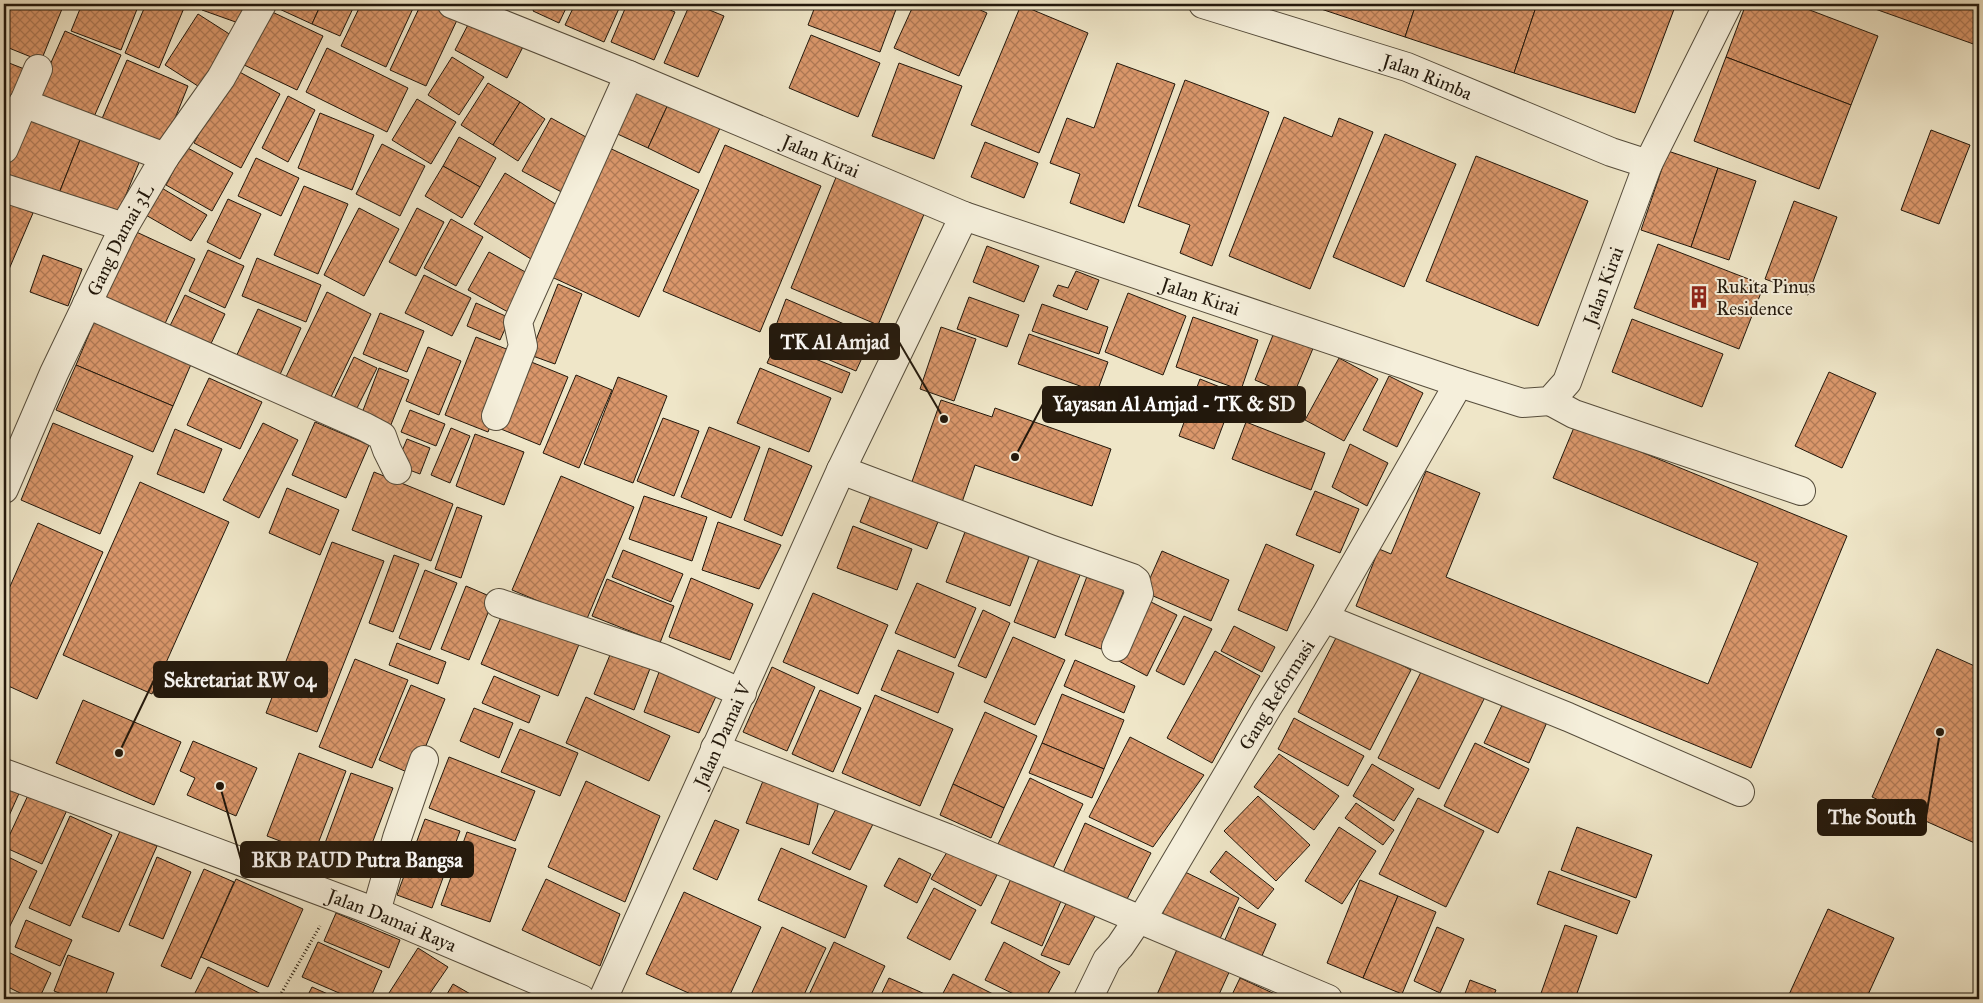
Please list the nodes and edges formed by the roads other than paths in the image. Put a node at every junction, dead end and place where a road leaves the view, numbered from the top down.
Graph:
1 (262, 4) edge
2 (452, 4) edge
3 (1203, 4) edge
4 (1728, 4) edge
5 (486, 10) edge
6 (38, 69) dead end
7 (629, 75) junction
8 (23, 103) junction
9 (4, 149) edge
10 (165, 157) junction
11 (1648, 164) junction
12 (4, 188) edge
13 (964, 216) junction
14 (124, 227) junction
15 (87, 304) junction
16 (1460, 383) junction
17 (1550, 401) junction
18 (496, 416) dead end
19 (397, 470) dead end
20 (841, 470) junction
21 (4, 489) edge
22 (1801, 491) dead end
23 (499, 603) dead end
24 (1324, 618) junction
25 (1116, 647) dead end
26 (742, 693) junction
27 (715, 748) junction
28 (424, 760) dead end
29 (4, 773) edge
30 (1740, 792) dead end
31 (376, 912) junction
32 (1139, 918) junction
33 (580, 999) edge
34 (603, 999) edge
35 (1088, 999) edge
36 (1328, 999) edge

1 - 10 street, Gang Damai 3L
2 - 5 street, Jalan Kirai
3 - 11 street, Jalan Rimba
4 - 11 street, Jalan Kirai
5 - 7 street, Jalan Kirai
6 - 8 street
7 - 13 street, Jalan Kirai
7 - 18 street
8 - 9 street
8 - 10 street
10 - 14 street, Gang Damai 3L
11 - 17 street, Jalan Kirai
12 - 14 street
13 - 16 street, Jalan Kirai
13 - 20 street, Jalan Damai V
14 - 15 street, Gang Damai 3L
15 - 19 street
15 - 21 street, Gang Damai 3L
16 - 17 street, Jalan Kirai
16 - 24 street, Gang Reformasi
17 - 22 street
20 - 25 street
20 - 26 street, Jalan Damai V
23 - 26 street
24 - 30 street
24 - 32 street, Gang Reformasi
26 - 27 street, Jalan Damai V
27 - 32 street
27 - 34 street, Jalan Damai V
28 - 31 street
29 - 31 street, Jalan Damai Raya
31 - 33 street, Jalan Damai Raya
32 - 35 street, Gang Reformasi
32 - 36 street

